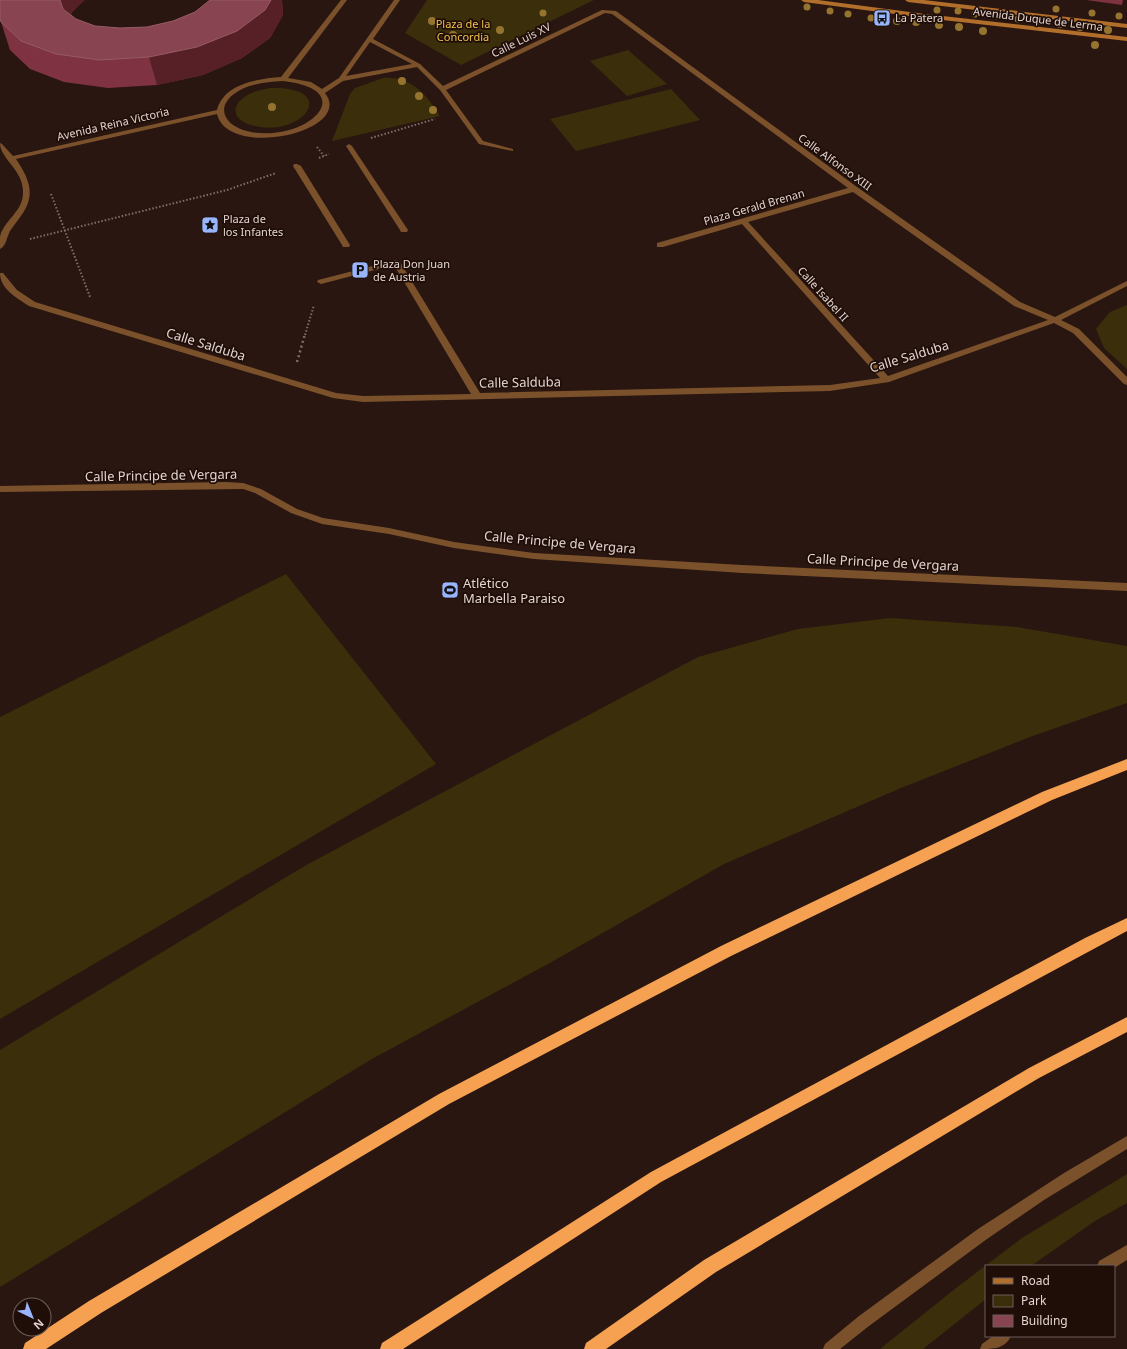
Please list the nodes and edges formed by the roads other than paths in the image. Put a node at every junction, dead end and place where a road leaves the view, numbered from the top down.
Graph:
1 (344, 0) edge
2 (397, 0) edge
3 (804, 0) edge
4 (908, 0) edge
5 (609, 10) joint
6 (1127, 26) edge
7 (370, 39) junction
8 (1127, 39) edge
9 (418, 65) junction
10 (282, 79) junction
11 (341, 79) junction
12 (442, 89) junction
13 (321, 92) junction
14 (220, 111) junction
15 (0, 145) edge
16 (349, 146) dead end
17 (511, 150) dead end
18 (11, 158) junction
19 (297, 166) road end
20 (854, 189) junction
21 (744, 222) junction
22 (404, 230) dead end
23 (346, 245) dead end
24 (660, 245) dead end
25 (0, 247) edge
26 (0, 275) edge
27 (321, 282) dead end
28 (1127, 283) edge
29 (1055, 320) junction
30 (886, 380) junction
31 (1127, 382) edge
32 (477, 396) junction
33 (0, 489) edge
34 (1127, 587) edge
35 (1127, 764) edge
36 (1127, 924) edge
37 (1127, 1024) edge
38 (1127, 1142) edge
39 (1127, 1252) edge
40 (1106, 1265) edge
41 (1003, 1337) edge
42 (31, 1349) edge
43 (388, 1349) edge
44 (592, 1349) edge
45 (830, 1349) edge
46 (987, 1349) edge

1 - 10 street
2 - 7 street
3 - 8 main road, Avenida Duque de Lerma
4 - 6 main road, Avenida Duque de Lerma
5 - 12 street, Calle Luis XV
5 - 20 street, Calle Alfonso XIII
7 - 9 street
7 - 11 street
9 - 11 street
9 - 12 street
10 - 13 street
10 - 14 street
11 - 13 street
12 - 17 street
13 - 14 street
14 - 18 street, Avenida Reina Victoria
15 - 18 street
16 - 22 street
18 - 25 street
19 - 23 street
20 - 21 street, Plaza Gerald Brenan
20 - 29 street, Calle Alfonso XIII
21 - 24 street, Plaza Gerald Brenan
21 - 30 street, Calle Isabel II
26 - 32 street, Calle Salduba
27 - 32 street
28 - 29 street, Calle Salduba
29 - 30 street, Calle Salduba
29 - 31 street
30 - 32 street, Calle Salduba
33 - 34 street, Calle Principe de Vergara
35 - 42 highway
36 - 43 highway
37 - 44 highway
38 - 45 street
39 - 40 street
41 - 46 street

